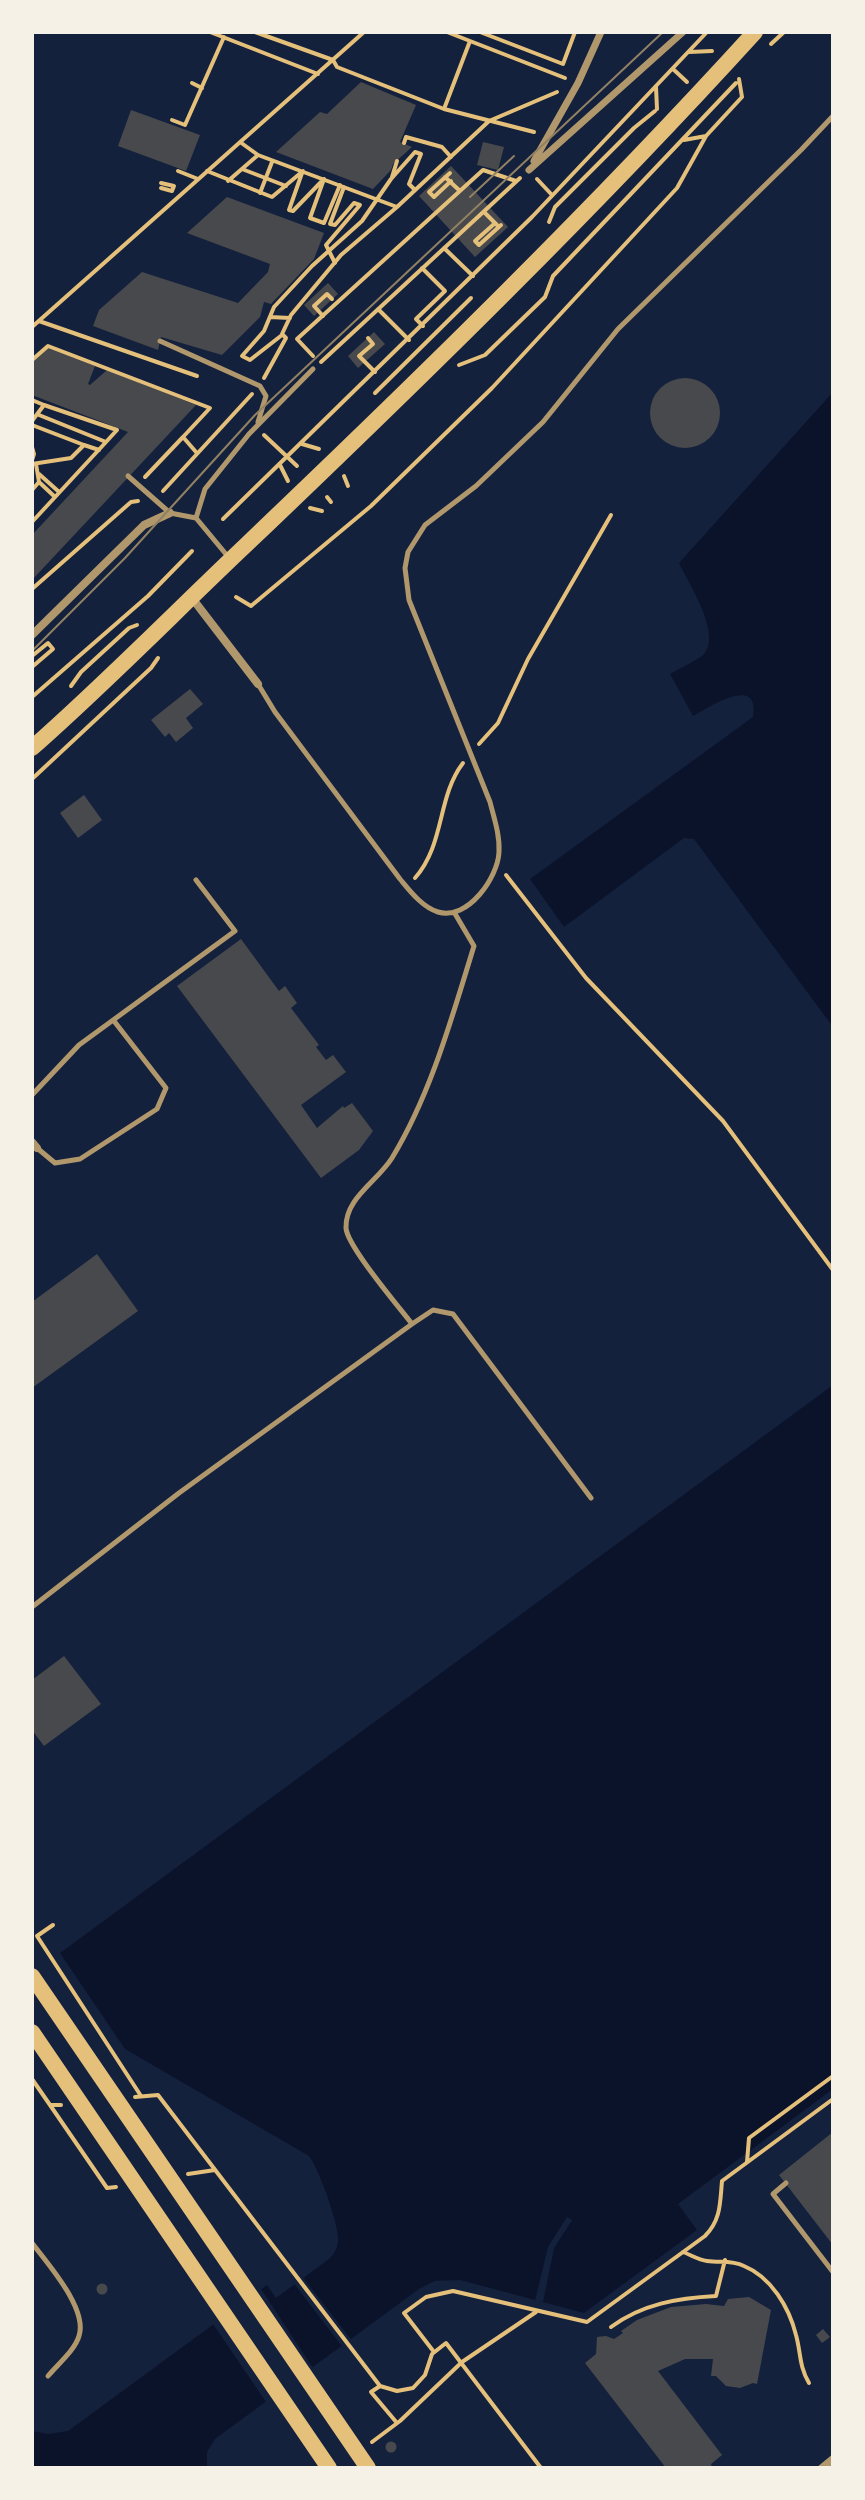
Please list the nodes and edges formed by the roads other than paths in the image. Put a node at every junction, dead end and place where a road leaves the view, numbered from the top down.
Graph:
1 (601, 32) edge
2 (683, 32) edge
3 (755, 32) edge
4 (833, 116) edge
5 (160, 341) dead end
6 (313, 369) road end
7 (256, 427) junction
8 (128, 476) dead end
9 (170, 513) junction
10 (196, 518) junction
11 (230, 560) junction
12 (191, 598) junction
13 (32, 635) edge
14 (258, 684) joint
15 (32, 748) edge
16 (196, 880) dead end
17 (454, 912) junction
18 (114, 1021) junction
19 (32, 1095) edge
20 (34, 1145) edge
21 (412, 1324) junction
22 (591, 1498) dead end
23 (32, 1607) edge
24 (32, 1976) edge
25 (32, 2032) edge
26 (786, 2183) dead end
27 (32, 2243) edge
28 (833, 2272) edge
29 (48, 2376) dead end
30 (833, 2459) edge
31 (329, 2468) edge
32 (368, 2468) edge
33 (822, 2468) edge

1 - 2 street
3 - 11 main road
4 - 17 lane
5 - 7 lane
6 - 7 lane
7 - 10 lane
8 - 9 lane
9 - 10 lane
9 - 13 street
10 - 11 lane
11 - 12 main road
12 - 14 street
12 - 15 main road
14 - 17 lane
16 - 18 lane
17 - 21 lane
18 - 19 lane
18 - 20 lane
21 - 22 lane
21 - 23 lane
24 - 32 main road
25 - 31 main road
26 - 28 lane
27 - 29 lane
30 - 33 street

